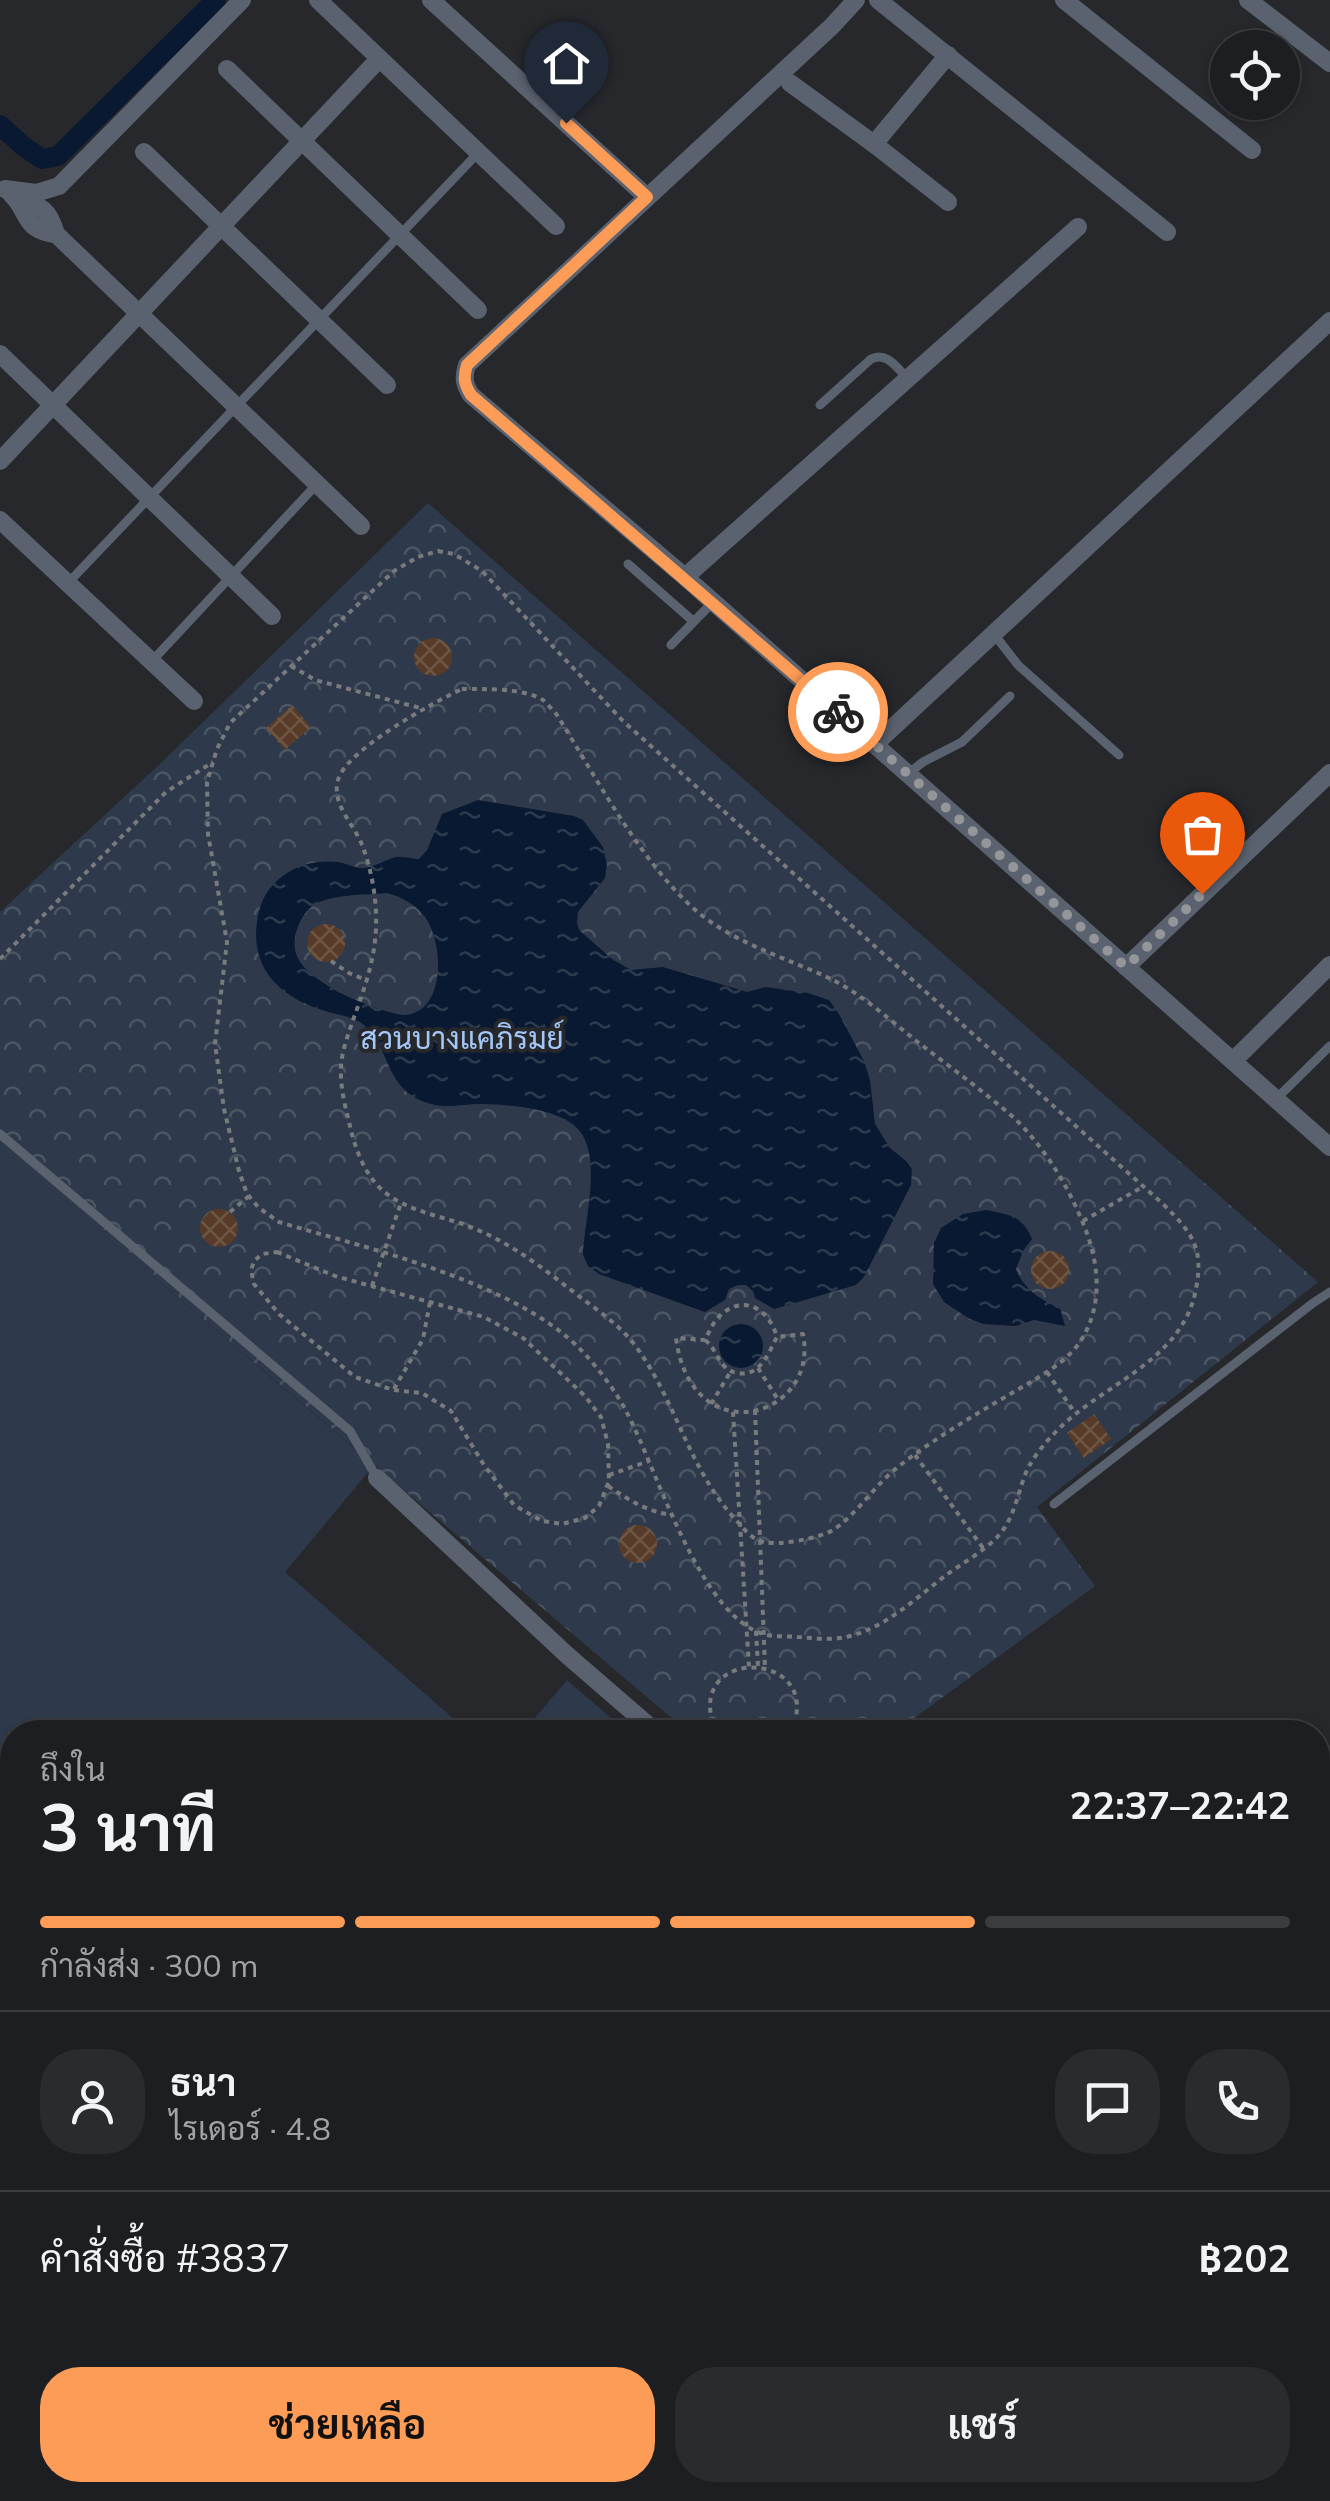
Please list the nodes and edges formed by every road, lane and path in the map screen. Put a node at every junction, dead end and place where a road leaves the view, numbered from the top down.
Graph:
1 (242, 0) edge
2 (318, 0) edge
3 (431, 0) edge
4 (856, 0) edge
5 (878, 0) edge
6 (1064, 0) edge
7 (1248, 0) edge
8 (948, 55) junction
9 (379, 59) junction
10 (1330, 63) edge
11 (227, 69) dead end
12 (790, 84) dead end
13 (302, 141) junction
14 (874, 144) junction
15 (1252, 150) dead end
16 (144, 152) dead end
17 (478, 152) junction
18 (8, 191) edge
19 (647, 197) junction
20 (948, 202) dead end
21 (222, 226) junction
22 (556, 226) dead end
23 (1078, 227) dead end
24 (1167, 232) dead end
25 (400, 235) junction
26 (478, 310) dead end
27 (140, 313) junction
28 (320, 320) junction
29 (1330, 321) edge
30 (0, 354) edge
31 (908, 378) junction
32 (386, 385) dead end
33 (52, 405) junction
34 (820, 405) dead end
35 (237, 407) junction
36 (0, 461) edge
37 (317, 484) junction
38 (149, 498) junction
39 (0, 520) edge
40 (361, 526) dead end
41 (628, 564) dead end
42 (230, 576) junction
43 (685, 577) junction
44 (68, 584) junction
45 (713, 602) junction
46 (272, 616) dead end
47 (694, 622) junction
48 (994, 634) junction
49 (670, 645) dead end
50 (152, 661) junction
51 (291, 666) junction
52 (1010, 696) dead end
53 (194, 701) dead end
54 (424, 709) junction
55 (875, 744) junction
56 (1119, 755) dead end
57 (213, 762) junction
58 (908, 773) junction
59 (1330, 774) edge
60 (0, 959) edge
61 (331, 962) dead end
62 (1330, 965) edge
63 (1126, 967) junction
64 (367, 980) junction
65 (1330, 1046) edge
66 (1233, 1061) junction
67 (1276, 1099) junction
68 (0, 1134) edge
69 (1330, 1147) edge
70 (1144, 1186) junction
71 (249, 1196) junction
72 (401, 1202) junction
73 (230, 1212) dead end
74 (1083, 1221) junction
75 (384, 1254) junction
76 (372, 1286) junction
77 (1330, 1292) edge
78 (430, 1302) junction
79 (777, 1337) junction
80 (705, 1340) junction
81 (758, 1368) junction
82 (731, 1372) junction
83 (1047, 1372) junction
84 (393, 1390) junction
85 (778, 1399) junction
86 (711, 1404) junction
87 (755, 1410) junction
88 (733, 1412) junction
89 (1076, 1414) junction
90 (915, 1455) junction
91 (649, 1462) junction
92 (608, 1475) junction
93 (377, 1478) joint
94 (607, 1485) junction
95 (1054, 1504) dead end
96 (671, 1515) junction
97 (741, 1526) junction
98 (760, 1540) junction
99 (983, 1548) junction
100 (746, 1627) junction
101 (756, 1631) junction
102 (764, 1634) junction
103 (749, 1666) junction
104 (762, 1667) junction
105 (642, 1720) edge
106 (711, 1720) edge
107 (796, 1720) edge

1 - 18 street
2 - 9 street
3 - 19 street
4 - 19 street
5 - 8 street
6 - 15 street
7 - 10 street
8 - 14 street
8 - 24 street
9 - 13 street
9 - 17 street
11 - 13 street
12 - 14 street
13 - 21 street
13 - 25 street
14 - 20 street
16 - 21 street
17 - 22 street
17 - 25 lane
18 - 27 street
19 - 43 street
21 - 27 street
21 - 28 street
23 - 31 street
25 - 26 street
25 - 28 lane
27 - 33 street
27 - 35 street
28 - 32 street
28 - 35 lane
29 - 48 street
30 - 33 street
31 - 34 lane
31 - 43 street
33 - 36 street
33 - 38 street
35 - 37 street
35 - 38 lane
37 - 40 street
37 - 42 lane
38 - 42 street
38 - 44 lane
39 - 44 street
41 - 47 lane
42 - 46 street
42 - 50 lane
43 - 45 street
44 - 50 street
45 - 47 lane
45 - 55 street
47 - 49 lane
48 - 55 street
48 - 56 lane
50 - 53 street
51 - 54 path
51 - 57 path
51 - 70 path
52 - 58 lane
54 - 64 path
54 - 74 path
55 - 58 street
57 - 60 path
57 - 71 path
58 - 63 street
59 - 63 street
61 - 64 path
62 - 66 street
63 - 66 street
64 - 72 path
65 - 67 lane
66 - 67 street
67 - 69 street
68 - 93 lane
70 - 74 path
70 - 89 path
71 - 73 path
71 - 75 path
72 - 75 path
72 - 97 path
74 - 83 path
75 - 76 path
75 - 91 path
76 - 78 path
76 - 84 path
77 - 95 lane
78 - 84 path
78 - 92 path
79 - 80 path
79 - 81 path
79 - 85 path
80 - 82 path
80 - 86 path
81 - 82 path
81 - 85 path
82 - 86 path
83 - 89 path
83 - 90 path
84 - 94 path
85 - 87 path
86 - 88 path
87 - 88 path
87 - 98 path
88 - 97 path
89 - 99 path
90 - 98 path
90 - 99 path
91 - 92 path
91 - 96 path
92 - 94 path
93 - 105 street
94 - 96 path
96 - 100 path
97 - 98 path
97 - 100 path
98 - 102 path
99 - 102 path
100 - 101 path
100 - 103 path
101 - 102 path
101 - 104 path
102 - 104 path
103 - 104 path
103 - 106 path
104 - 107 path

